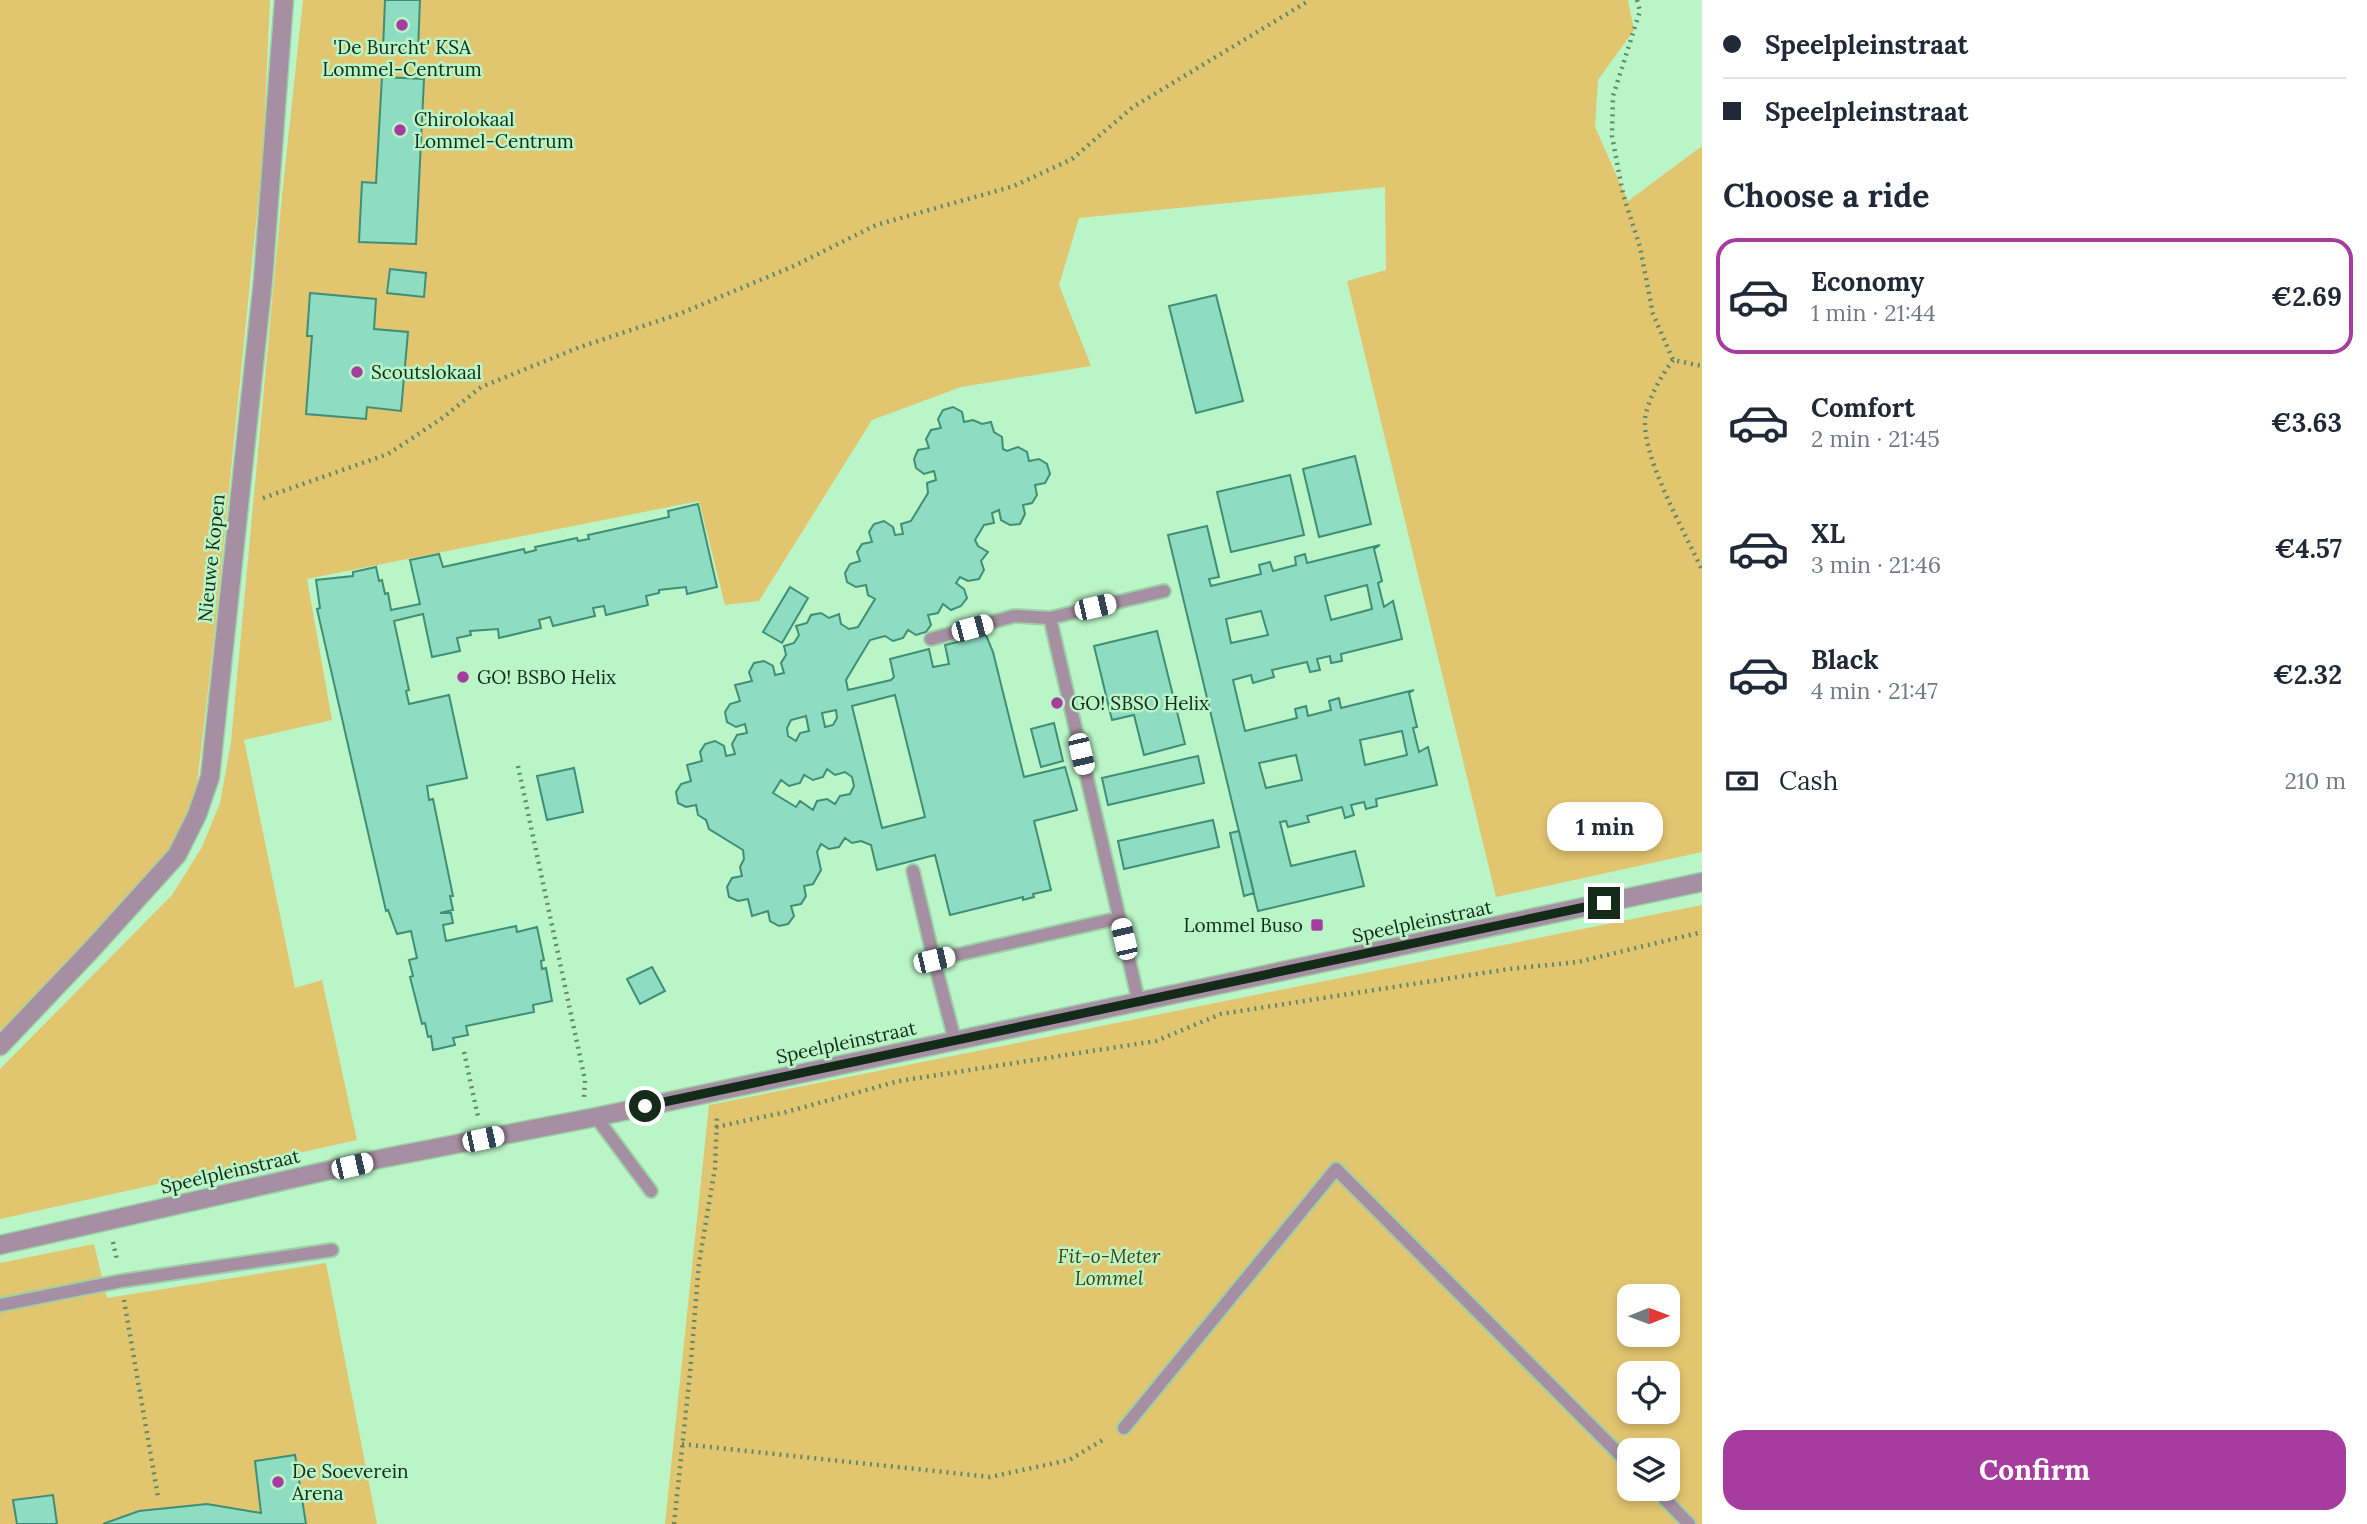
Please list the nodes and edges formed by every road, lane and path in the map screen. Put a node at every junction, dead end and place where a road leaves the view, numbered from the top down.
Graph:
1 (284, 0) edge
2 (1310, 0) edge
3 (1637, 0) edge
4 (1673, 360) junction
5 (1702, 366) edge
6 (238, 504) junction
7 (1702, 570) edge
8 (1164, 591) dead end
9 (1050, 618) junction
10 (931, 639) dead end
11 (518, 766) dead end
12 (913, 871) dead end
13 (1702, 882) edge
14 (1119, 918) junction
15 (1702, 932) edge
16 (934, 960) junction
17 (1139, 1003) junction
18 (955, 1041) junction
19 (0, 1046) edge
20 (464, 1052) dead end
21 (717, 1091) junction
22 (589, 1118) junction
23 (716, 1127) junction
24 (483, 1139) junction
25 (651, 1191) dead end
26 (108, 1220) junction
27 (0, 1245) edge
28 (332, 1250) dead end
29 (121, 1281) junction
30 (0, 1305) edge
31 (1124, 1428) joint
32 (682, 1444) junction
33 (1617, 1452) edge
34 (158, 1497) dead end
35 (1666, 1501) edge
36 (674, 1524) edge
37 (1689, 1524) edge

1 - 6 street, Nieuwe Kopen
2 - 6 path
3 - 4 path
4 - 5 path
4 - 7 path
6 - 19 street, Nieuwe Kopen
8 - 9 lane
9 - 10 lane
9 - 14 lane
11 - 22 path
12 - 16 lane
13 - 17 street, Speelpleinstraat
14 - 16 lane
14 - 17 lane
15 - 23 path
16 - 18 lane
17 - 18 street, Speelpleinstraat
18 - 21 street, Speelpleinstraat
20 - 24 path
21 - 22 street, Speelpleinstraat
21 - 23 path
22 - 24 street, Speelpleinstraat
22 - 25 lane
23 - 32 path
24 - 26 street, Speelpleinstraat
26 - 27 street, Speelpleinstraat
26 - 29 path
28 - 29 lane
29 - 30 lane
29 - 34 path
31 - 32 path
31 - 33 lane
32 - 36 path
35 - 37 lane

